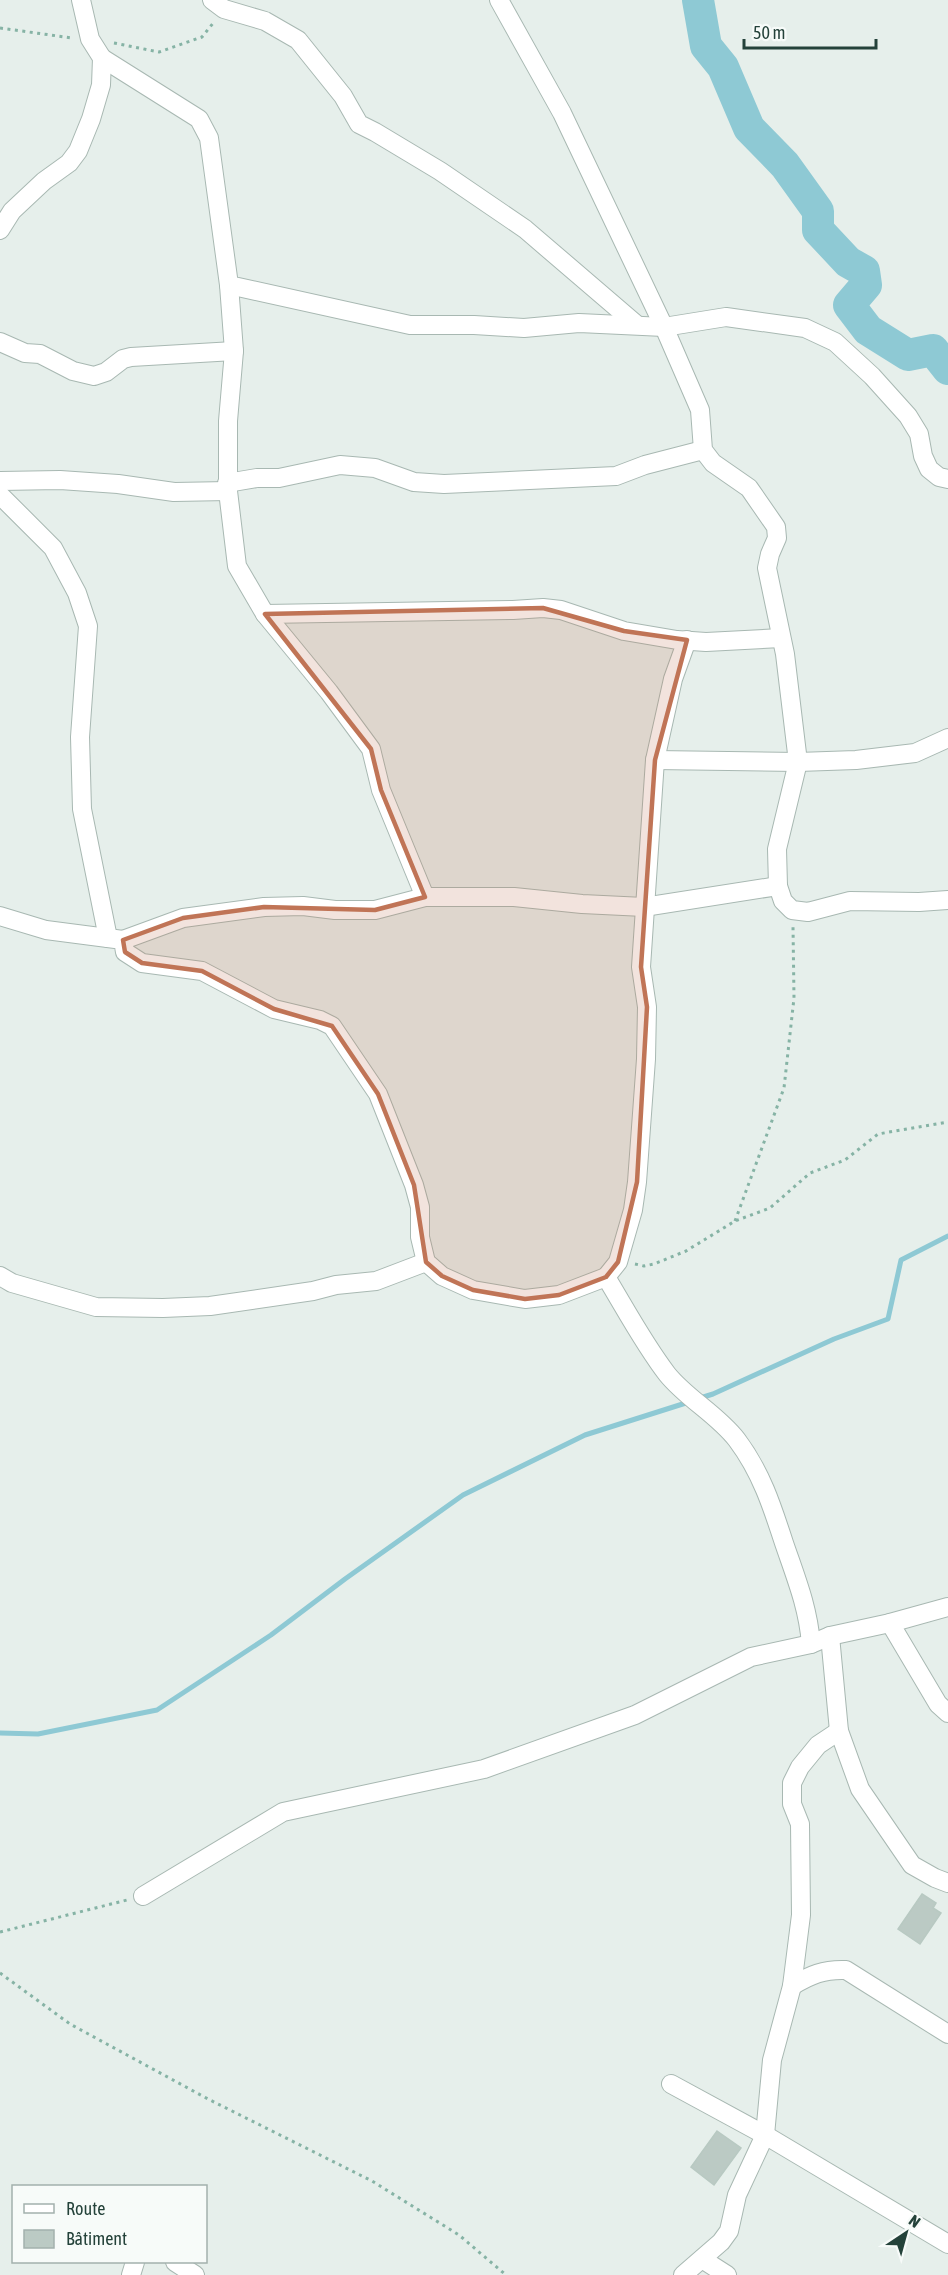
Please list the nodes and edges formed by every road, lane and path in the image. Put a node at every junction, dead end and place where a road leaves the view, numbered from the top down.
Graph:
1 (81, 0) edge
2 (499, 0) edge
3 (218, 4) edge
4 (0, 28) edge
5 (90, 39) junction
6 (102, 58) junction
7 (0, 230) edge
8 (229, 285) junction
9 (637, 325) junction
10 (664, 327) junction
11 (0, 342) edge
12 (234, 351) junction
13 (703, 450) junction
14 (948, 479) edge
15 (0, 481) edge
16 (228, 487) junction
17 (0, 495) edge
18 (265, 614) junction
19 (781, 638) junction
20 (687, 640) junction
21 (948, 738) edge
22 (655, 760) junction
23 (798, 762) junction
24 (778, 886) junction
25 (425, 897) junction
26 (948, 900) edge
27 (644, 907) junction
28 (792, 910) junction
29 (0, 916) edge
30 (116, 939) junction
31 (948, 1122) edge
32 (735, 1221) junction
33 (426, 1262) junction
34 (618, 1262) junction
35 (0, 1276) edge
36 (606, 1277) junction
37 (948, 1606) edge
38 (890, 1623) junction
39 (830, 1636) junction
40 (811, 1644) junction
41 (948, 1713) edge
42 (838, 1731) junction
43 (948, 1883) edge
44 (143, 1896) joint
45 (0, 1932) edge
46 (0, 1973) edge
47 (792, 1986) junction
48 (948, 2034) edge
49 (671, 2084) dead end
50 (765, 2135) junction
51 (948, 2244) edge
52 (702, 2259) junction
53 (177, 2263) edge
54 (195, 2275) edge
55 (506, 2275) edge
56 (683, 2275) edge
57 (728, 2275) edge

1 - 5 street
2 - 10 street
3 - 5 path
3 - 9 street
4 - 5 path
5 - 6 street
6 - 7 street
6 - 8 street
8 - 9 street
8 - 12 street
9 - 10 street
10 - 13 street
10 - 14 street
11 - 12 street
12 - 16 street
13 - 16 street
13 - 19 street
15 - 16 street
16 - 18 street
17 - 30 street
18 - 20 street
18 - 25 street
19 - 20 street
19 - 23 street
20 - 22 street
21 - 23 street
22 - 23 street
22 - 27 street
23 - 24 street
24 - 27 street
24 - 28 street
25 - 27 street
25 - 30 street
26 - 28 street
27 - 34 street
28 - 32 path
29 - 30 street
30 - 33 street
31 - 32 path
32 - 34 path
33 - 35 street
33 - 36 street
34 - 36 street
36 - 40 street
37 - 38 street
38 - 39 street
38 - 41 street
39 - 40 street
39 - 42 street
40 - 44 street
42 - 43 street
42 - 47 street
44 - 45 path
46 - 55 path
47 - 48 street
47 - 50 street
49 - 50 street
50 - 51 street
50 - 52 street
52 - 56 street
52 - 57 street
53 - 54 street

